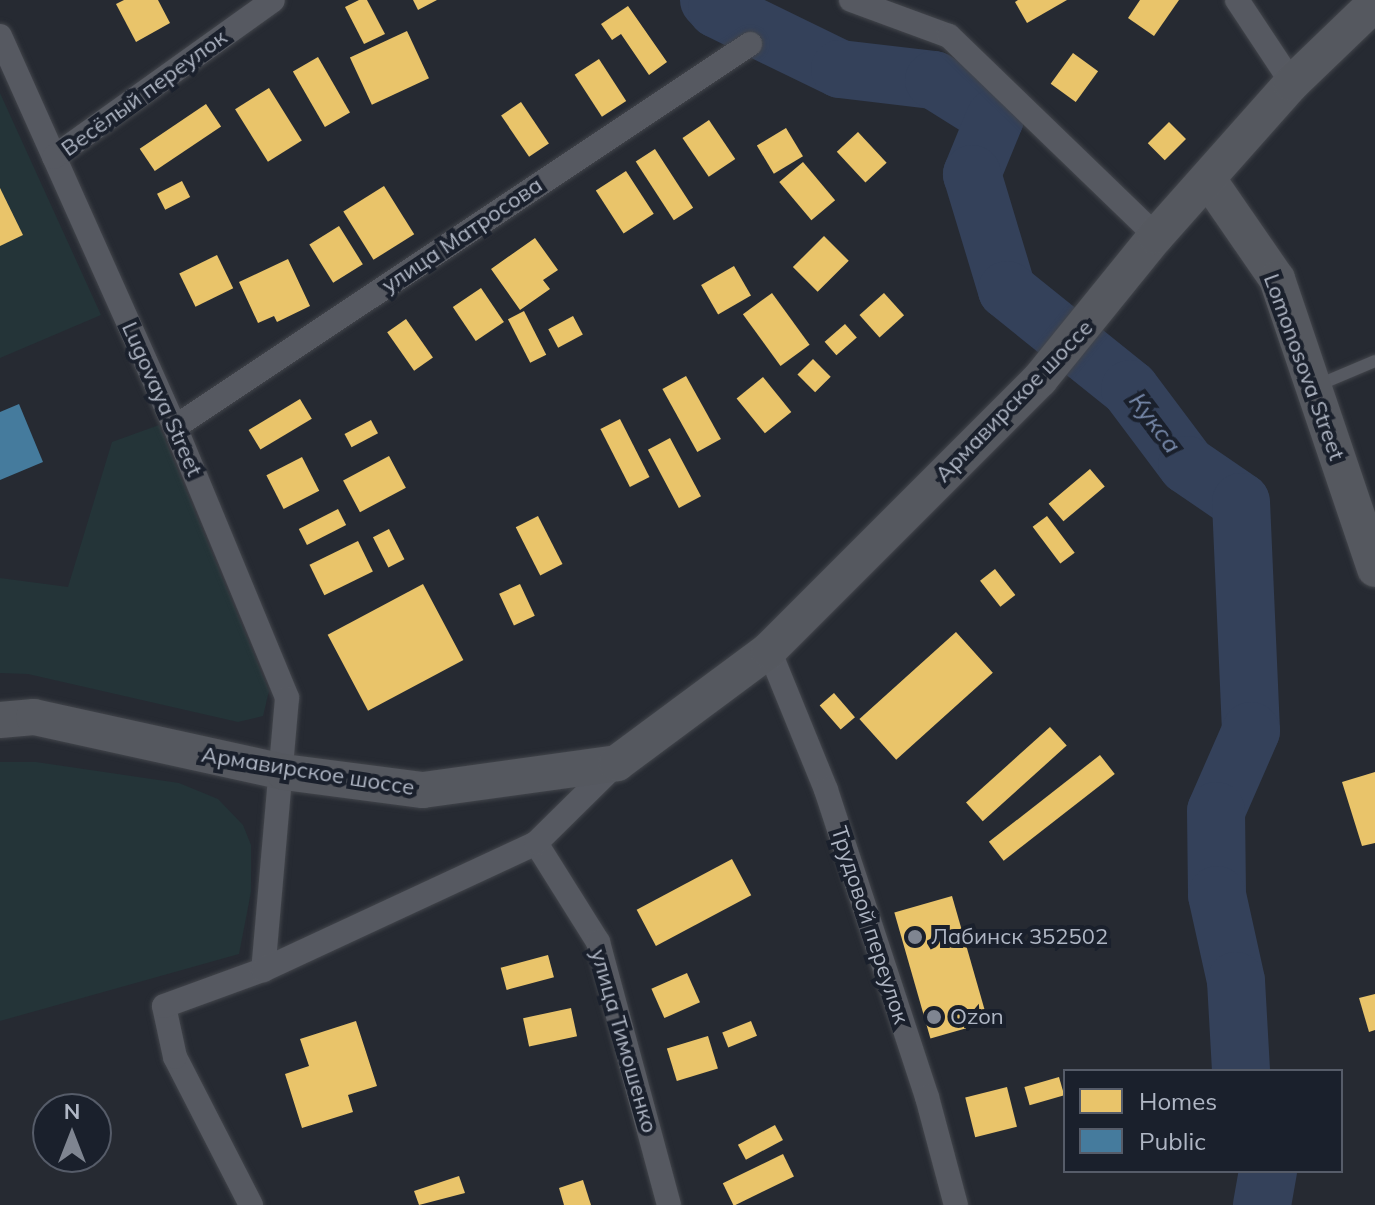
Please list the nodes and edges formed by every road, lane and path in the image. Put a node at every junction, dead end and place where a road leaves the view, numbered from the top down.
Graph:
1 (273, 0) edge
2 (851, 0) edge
3 (1237, 0) edge
4 (1375, 3) edge
5 (0, 36) edge
6 (750, 44) dead end
7 (1292, 83) junction
8 (54, 157) junction
9 (1208, 179) junction
10 (1156, 236) junction
11 (1375, 361) edge
12 (1313, 387) junction
13 (175, 427) junction
14 (1375, 569) edge
15 (769, 650) junction
16 (0, 720) edge
17 (617, 763) junction
18 (284, 772) junction
19 (536, 843) junction
20 (263, 970) junction
21 (251, 1205) edge
22 (669, 1205) edge
23 (956, 1205) edge

1 - 8 street, Весёлый переулок
2 - 10 street
3 - 7 street
4 - 7 main road, Армавирское шоссе
5 - 8 street, Lugovaya Street
6 - 13 street, улица Матросова
7 - 9 main road, Армавирское шоссе
8 - 13 street, Lugovaya Street
9 - 10 main road, Армавирское шоссе
9 - 12 main road, Lomonosova Street
10 - 15 main road, Армавирское шоссе
11 - 12 lane
12 - 14 main road, Lomonosova Street
13 - 18 street, Lugovaya Street
15 - 17 main road, Армавирское шоссе
15 - 23 street, Трудовой переулок
16 - 18 main road, Армавирское шоссе
17 - 18 main road, Армавирское шоссе
17 - 19 street, Армавирское шоссе
18 - 20 street, Lugovaya Street
19 - 20 street, Армавирское шоссе
19 - 22 street, улица Тимошенко
20 - 21 street, Армавирское шоссе

